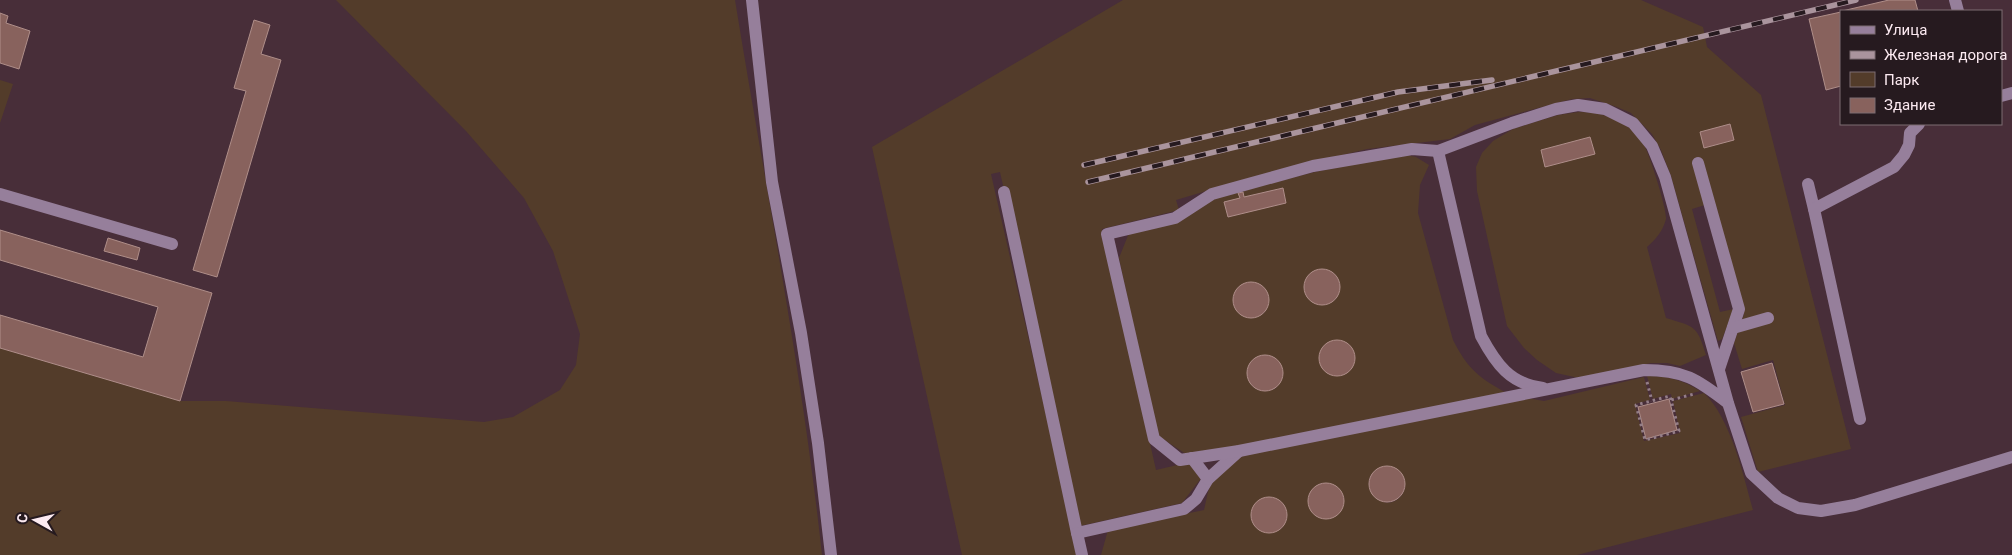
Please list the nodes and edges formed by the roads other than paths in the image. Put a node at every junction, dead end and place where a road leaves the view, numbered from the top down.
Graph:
1 (752, 0) edge
2 (1919, 125) edge
3 (1438, 152) junction
4 (1698, 163) dead end
5 (1808, 184) dead end
6 (1004, 192) dead end
7 (0, 194) edge
8 (1814, 209) junction
9 (172, 244) dead end
10 (1768, 318) dead end
11 (1733, 328) junction
12 (1719, 369) junction
13 (1550, 389) junction
14 (1728, 403) junction
15 (1860, 419) dead end
16 (1240, 451) junction
17 (2012, 457) edge
18 (1192, 458) junction
19 (1208, 479) junction
20 (1077, 532) junction
21 (831, 555) edge
22 (1082, 555) edge

1 - 21 street
2 - 8 street
3 - 12 street
3 - 13 street
3 - 18 street
4 - 11 street
5 - 8 street
6 - 20 street
7 - 9 street
8 - 15 street
10 - 11 street
11 - 12 street
12 - 14 street
13 - 14 street
13 - 16 street
14 - 17 street
16 - 18 street
16 - 19 street
18 - 19 street
19 - 20 street
20 - 22 street

